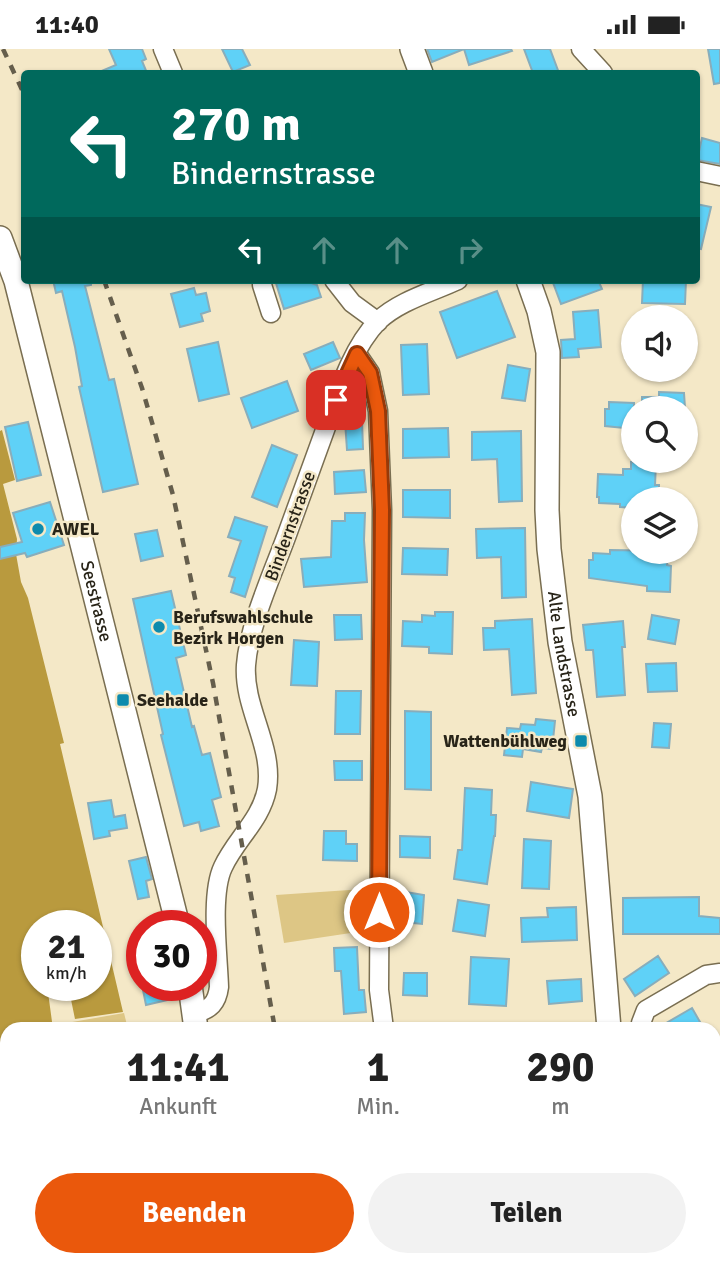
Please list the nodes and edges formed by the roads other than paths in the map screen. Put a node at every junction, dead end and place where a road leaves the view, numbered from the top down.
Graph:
1 (163, 49) edge
2 (412, 49) edge
3 (581, 49) edge
4 (172, 70) edge
5 (420, 70) edge
6 (600, 70) edge
7 (700, 172) edge
8 (720, 176) edge
9 (0, 238) edge
10 (262, 284) edge
11 (337, 284) edge
12 (449, 284) edge
13 (529, 284) edge
14 (271, 313) dead end
15 (378, 322) junction
16 (357, 354) junction
17 (174, 910) edge
18 (720, 973) edge
19 (192, 1001) edge
20 (195, 1021) edge
21 (383, 1022) edge
22 (608, 1022) edge
23 (641, 1022) edge

1 - 4 street
2 - 5 main road
3 - 6 street
7 - 8 street
9 - 17 main road, Seestrasse
10 - 14 street
11 - 15 street
12 - 15 street, Bindernstrasse
13 - 22 main road, Alte Landstrasse
15 - 16 street, Bindernstrasse
16 - 20 street, Bindernstrasse
16 - 21 street
18 - 23 street
19 - 20 main road

